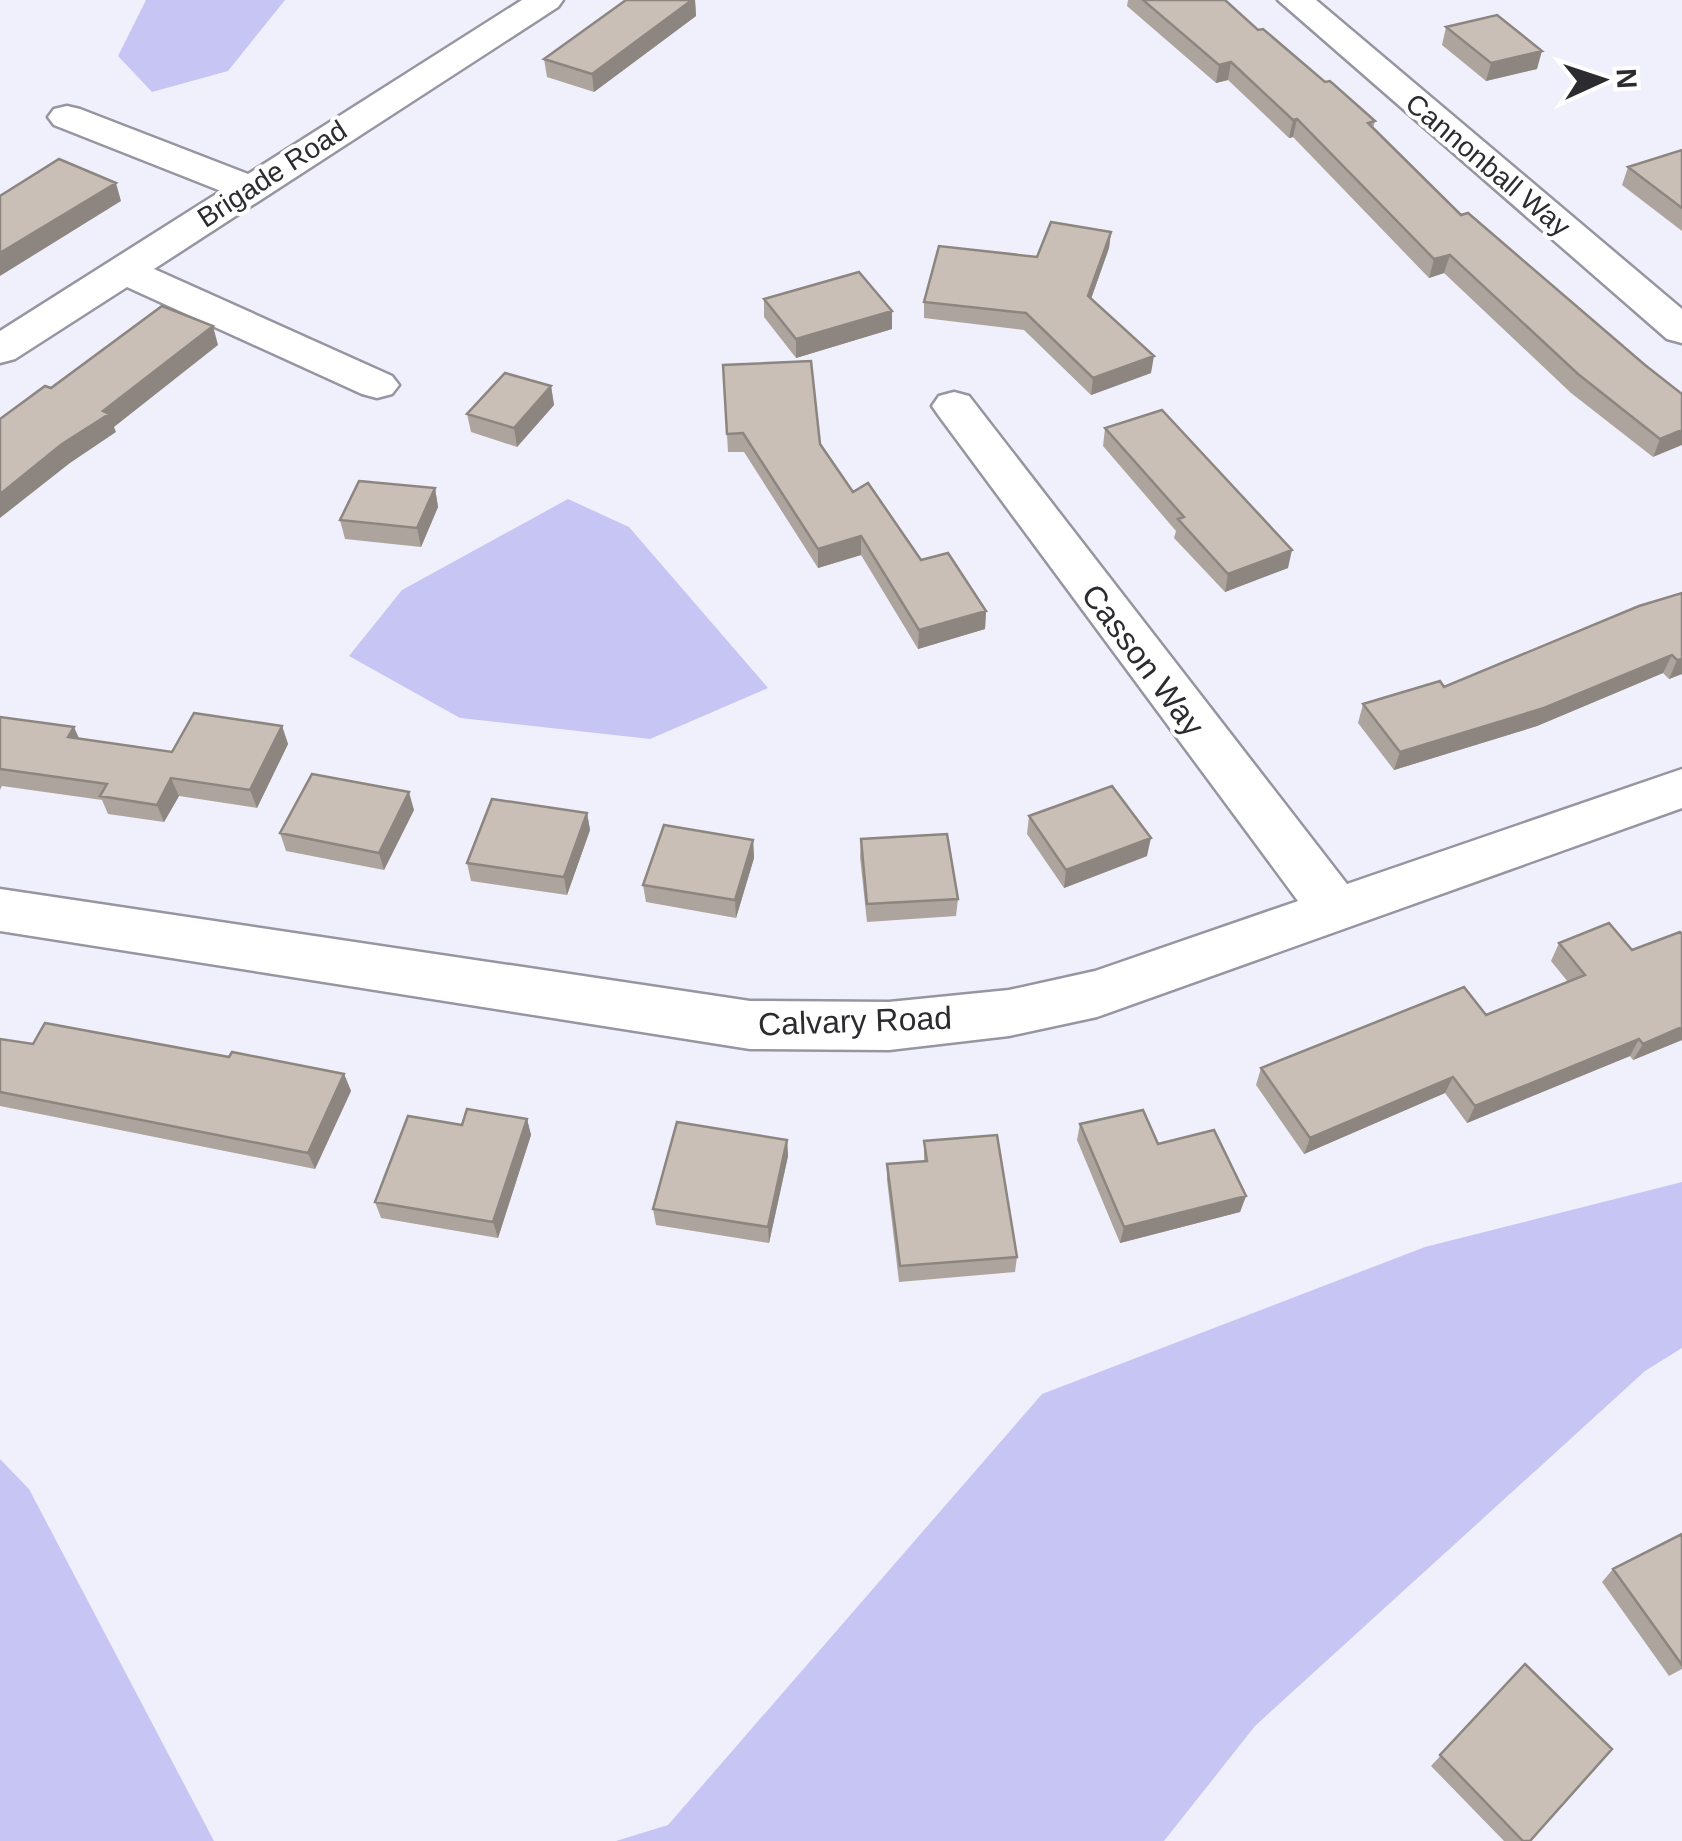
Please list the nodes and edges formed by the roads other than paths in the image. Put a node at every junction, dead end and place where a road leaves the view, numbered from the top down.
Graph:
1 (546, 0) edge
2 (1295, 0) edge
3 (66, 117) dead end
4 (248, 188) junction
5 (123, 270) junction
6 (1682, 330) edge
7 (0, 350) edge
8 (376, 385) dead end
9 (954, 406) dead end
10 (1682, 788) edge
11 (0, 910) edge
12 (1336, 910) junction

1 - 4 street, Brigade Road
2 - 6 street, Cannonball Way
3 - 4 street
4 - 5 street, Brigade Road
5 - 7 street, Brigade Road
5 - 8 street
9 - 12 street, Casson Way
10 - 12 street, Calvary Road
11 - 12 street, Calvary Road

